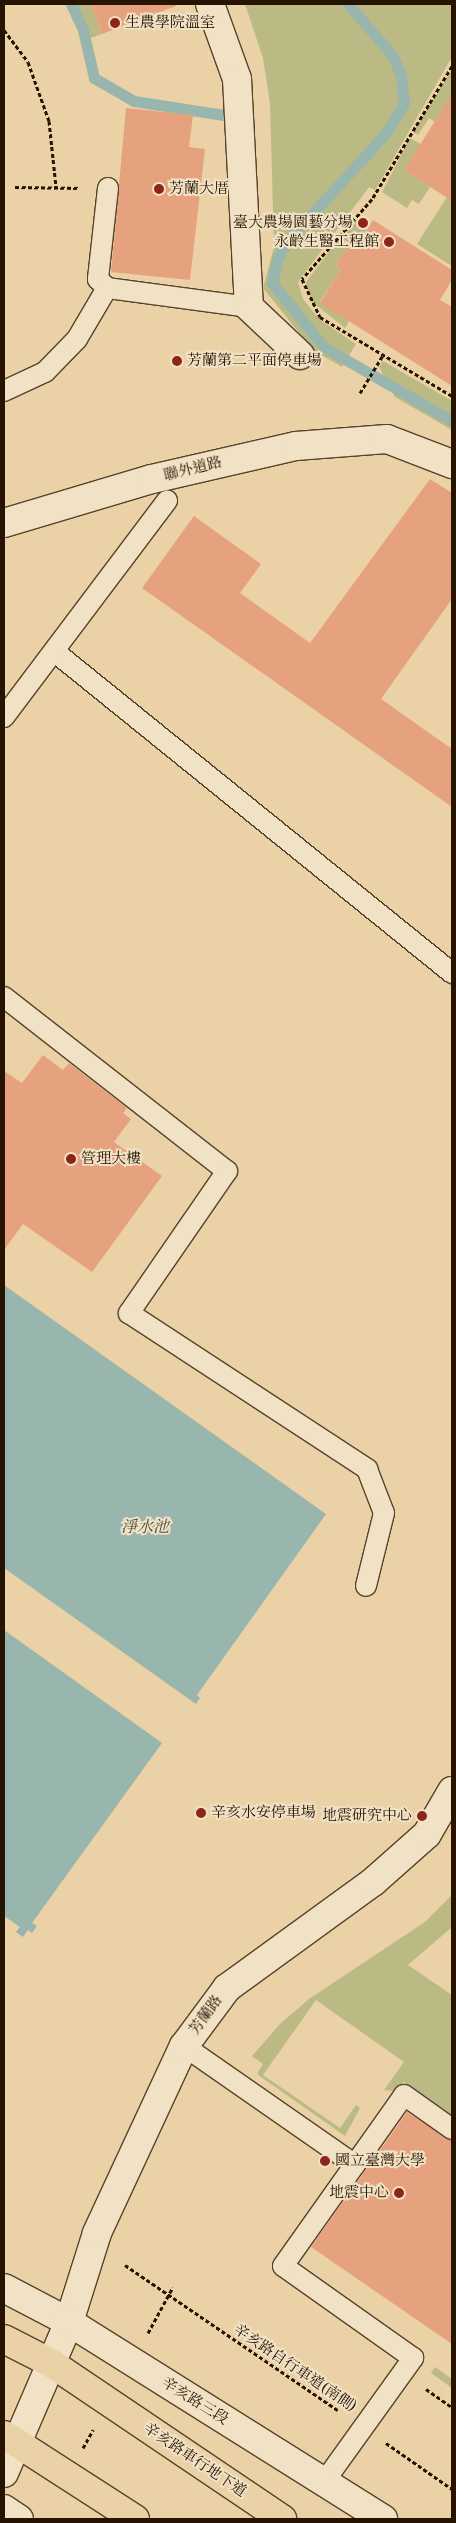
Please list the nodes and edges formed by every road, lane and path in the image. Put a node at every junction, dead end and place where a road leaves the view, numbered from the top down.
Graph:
1 (210, 4) edge
2 (4, 30) edge
3 (452, 66) edge
4 (15, 187) dead end
5 (56, 187) junction
6 (108, 188) joint
7 (107, 288) junction
8 (249, 307) junction
9 (300, 355) dead end
10 (383, 355) junction
11 (4, 392) edge
12 (360, 392) dead end
13 (452, 396) edge
14 (452, 464) edge
15 (167, 501) dead end
16 (4, 523) edge
17 (55, 652) junction
18 (4, 717) edge
19 (452, 973) edge
20 (4, 997) edge
21 (366, 1586) dead end
22 (452, 1791) edge
23 (184, 2046) junction
24 (452, 2129) edge
25 (355, 2166) junction
26 (125, 2265) dead end
27 (4, 2288) edge
28 (69, 2322) junction
29 (4, 2339) edge
30 (52, 2363) junction
31 (363, 2428) junction
32 (9, 2438) edge
33 (4, 2473) edge
34 (324, 2482) junction
35 (452, 2489) edge
36 (4, 2509) edge
37 (19, 2519) edge
38 (135, 2519) edge
39 (282, 2519) edge
40 (383, 2519) edge

1 - 8 street
2 - 5 path
3 - 10 path
4 - 5 path
5 - 6 path
6 - 7 lane
7 - 8 lane
7 - 11 lane
8 - 9 street
10 - 12 path
10 - 13 path
14 - 16 street, 聯外道路
15 - 17 lane
17 - 18 lane
17 - 19 lane
20 - 21 lane
22 - 23 street, 芳蘭路
23 - 25 lane
23 - 28 street, 芳蘭路
24 - 25 lane
25 - 31 lane
26 - 31 path, 辛亥路自行車道(南側)
27 - 28 street, 辛亥路三段
28 - 30 street, 芳蘭路
28 - 34 street, 辛亥路三段
29 - 30 main road
30 - 32 street, 芳蘭路
30 - 39 main road, 辛亥路車行地下道
31 - 34 lane
31 - 35 path, 辛亥路自行車道(南側)
32 - 33 street, 芳蘭路
32 - 38 main road
34 - 40 street, 辛亥路三段
36 - 37 street

